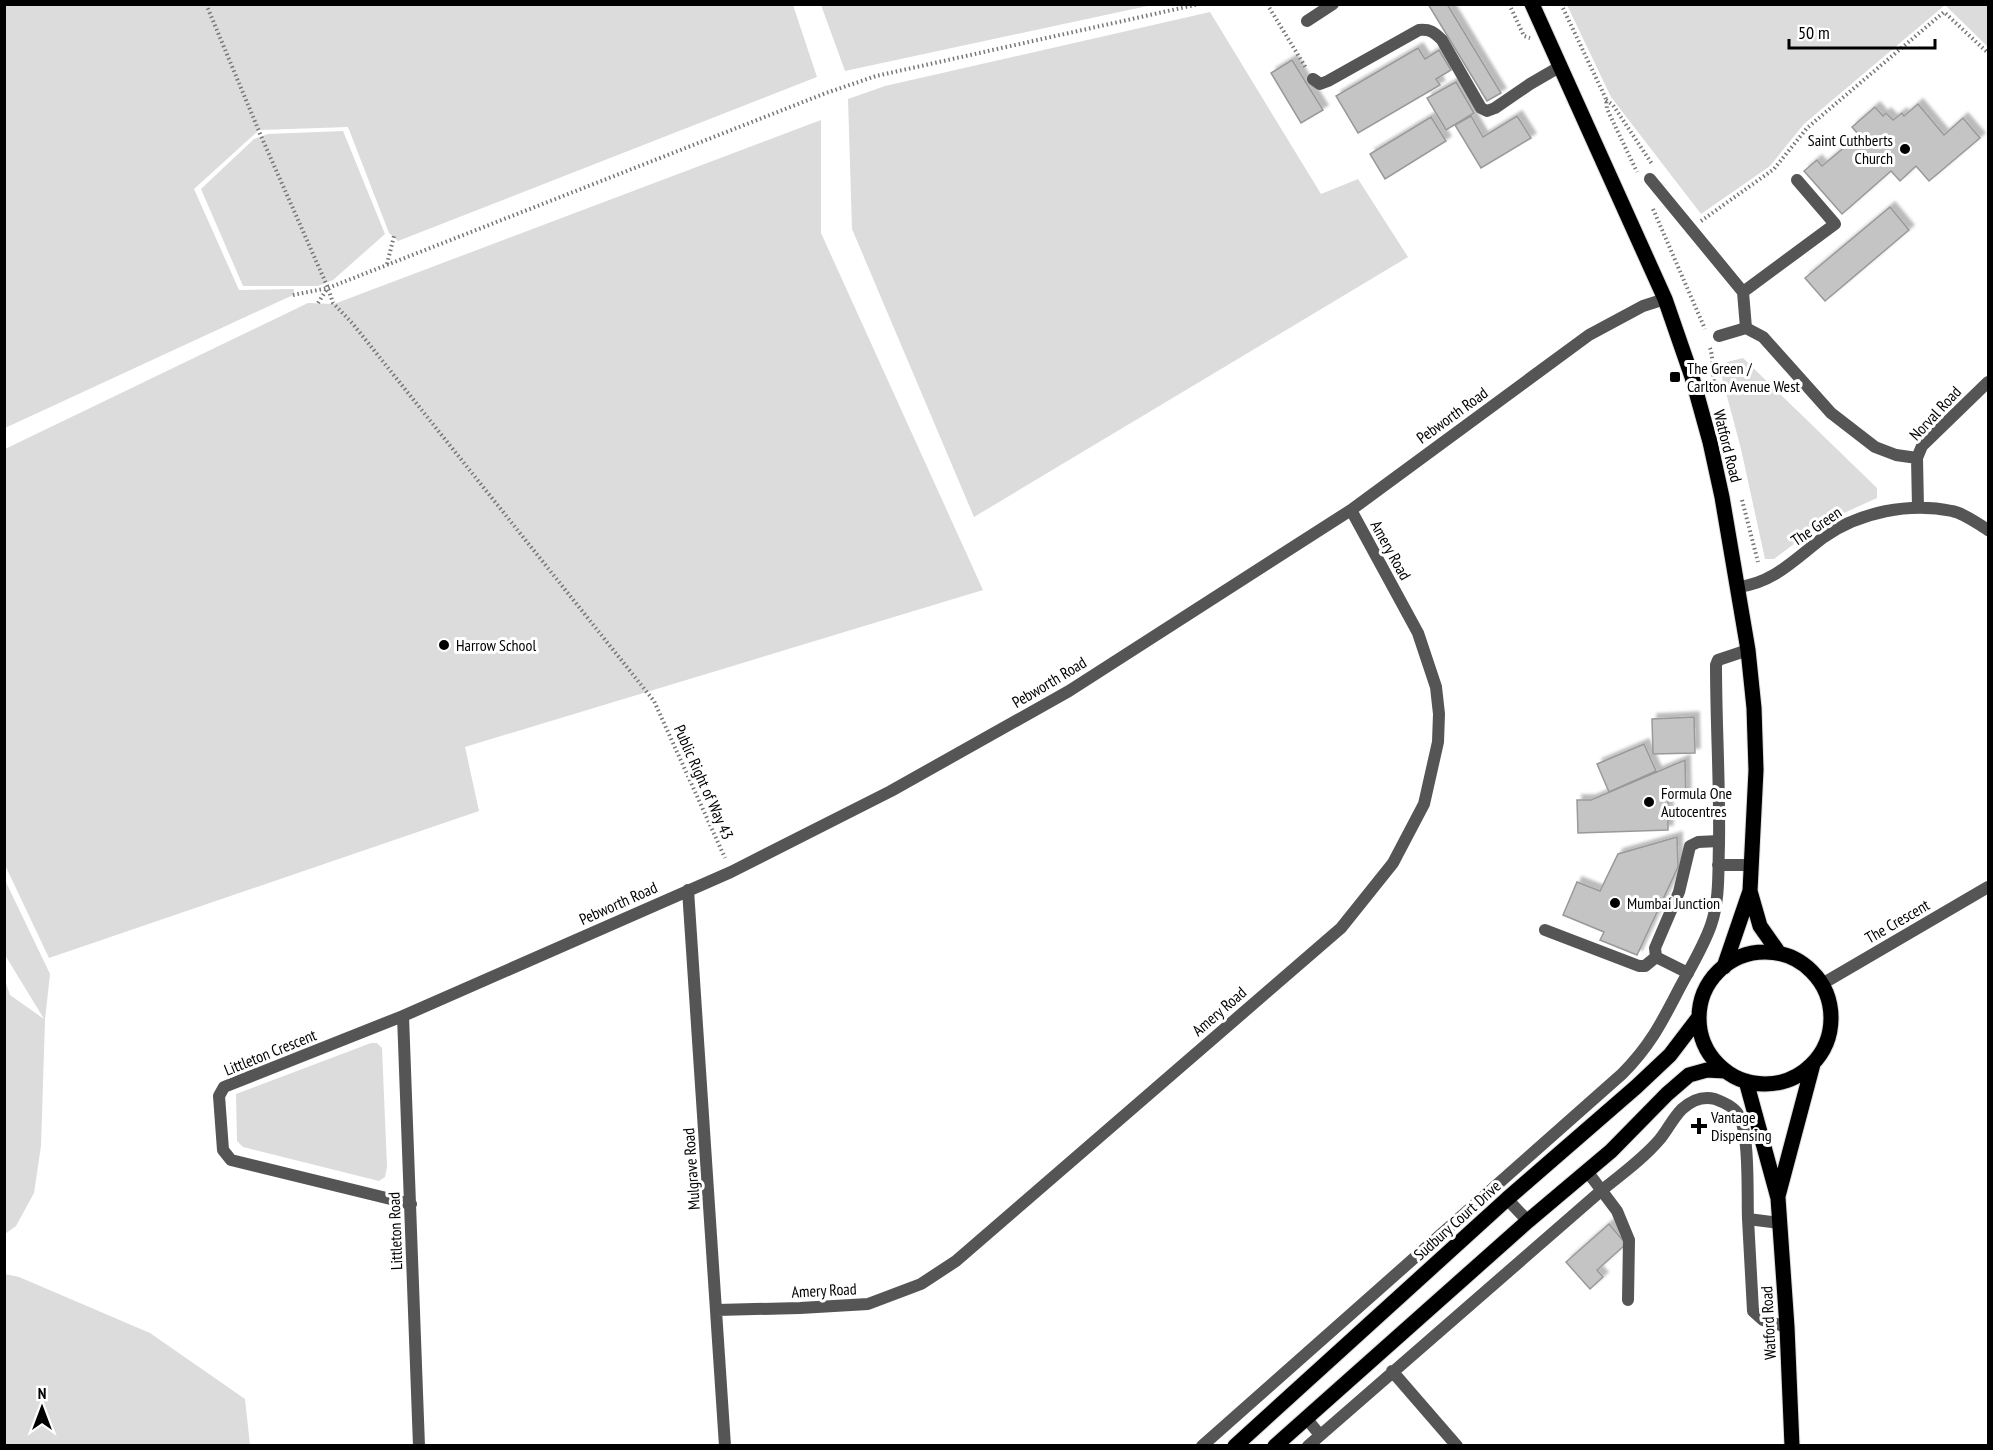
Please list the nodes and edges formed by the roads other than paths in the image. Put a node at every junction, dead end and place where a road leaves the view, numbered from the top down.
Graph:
1 (1333, 4) edge
2 (1532, 4) edge
3 (1307, 21) dead end
4 (1561, 66) junction
5 (1312, 79) road end
6 (1797, 180) dead end
7 (1646, 181) road end
8 (1743, 292) junction
9 (1665, 298) junction
10 (1746, 328) junction
11 (1713, 338) road end
12 (1989, 382) edge
13 (1917, 458) junction
14 (1918, 508) junction
15 (1351, 510) junction
16 (1989, 530) edge
17 (1738, 587) junction
18 (1748, 650) junction
19 (1719, 841) junction
20 (1718, 865) junction
21 (1752, 865) junction
22 (1989, 886) edge
23 (688, 890) junction
24 (1750, 891) junction
25 (1545, 930) dead end
26 (1779, 953) junction
27 (1656, 957) junction
28 (1724, 967) junction
29 (1688, 973) junction
30 (1822, 984) junction
31 (403, 1016) junction
32 (1699, 1017) junction
33 (1813, 1064) junction
34 (1725, 1071) junction
35 (1618, 1076) junction
36 (1746, 1081) junction
37 (1636, 1087) junction
38 (1587, 1171) junction
39 (1602, 1190) junction
40 (1778, 1198) junction
41 (1507, 1199) junction
42 (411, 1204) junction
43 (1748, 1219) junction
44 (1528, 1221) junction
45 (1780, 1222) junction
46 (1628, 1300) dead end
47 (717, 1310) junction
48 (1787, 1327) junction
49 (1392, 1371) junction
50 (1306, 1418) junction
51 (1320, 1435) junction
52 (418, 1446) edge
53 (725, 1446) edge
54 (1202, 1446) edge
55 (1235, 1446) edge
56 (1275, 1446) edge
57 (1308, 1446) edge
58 (1457, 1446) edge
59 (1792, 1446) edge

1 - 3 street
2 - 4 main road, Watford Road
4 - 5 street
4 - 9 main road, Watford Road
6 - 8 street
7 - 8 street
8 - 10 street
9 - 15 street, Pebworth Road
9 - 17 main road, Watford Road
10 - 11 street
10 - 13 street
12 - 13 street, Norval Road
13 - 14 street, Norval Road
14 - 16 street, The Green
14 - 17 street, The Green
15 - 23 street, Pebworth Road
15 - 47 street, Amery Road
17 - 18 main road, Watford Road
18 - 19 street, Sudbury Court Drive
18 - 21 main road, Watford Road
19 - 20 street, Sudbury Court Drive
19 - 27 street
20 - 21 street
20 - 29 street, Sudbury Court Drive
21 - 24 main road, Watford Road
22 - 30 street, The Crescent
23 - 31 street, Pebworth Road
23 - 47 street, Mulgrave Road
24 - 26 main road, Watford Road
24 - 28 main road, Watford Road
25 - 27 street
26 - 28 main road
26 - 30 main road
27 - 29 street
28 - 32 main road
29 - 35 street, Sudbury Court Drive
30 - 33 main road
31 - 42 street, Littleton Road
31 - 42 street, Littleton Crescent
32 - 34 main road
32 - 37 main road, Sudbury Court Drive
33 - 36 main road
33 - 40 main road, Watford Road
34 - 36 main road
34 - 38 main road
35 - 37 street
35 - 54 street, Sudbury Court Drive
36 - 40 main road, Watford Road
37 - 41 main road, Sudbury Court Drive
38 - 39 street
38 - 44 main road
39 - 43 street
39 - 46 street
39 - 49 street
40 - 45 main road, Watford Road
41 - 44 street
41 - 55 main road, Sudbury Court Drive
42 - 52 street, Littleton Road
43 - 45 street
43 - 48 street
44 - 50 main road
45 - 48 main road, Watford Road
47 - 53 street, Mulgrave Road
48 - 59 main road, Watford Road
49 - 51 street
49 - 58 street
50 - 51 street
50 - 56 main road
51 - 57 street

